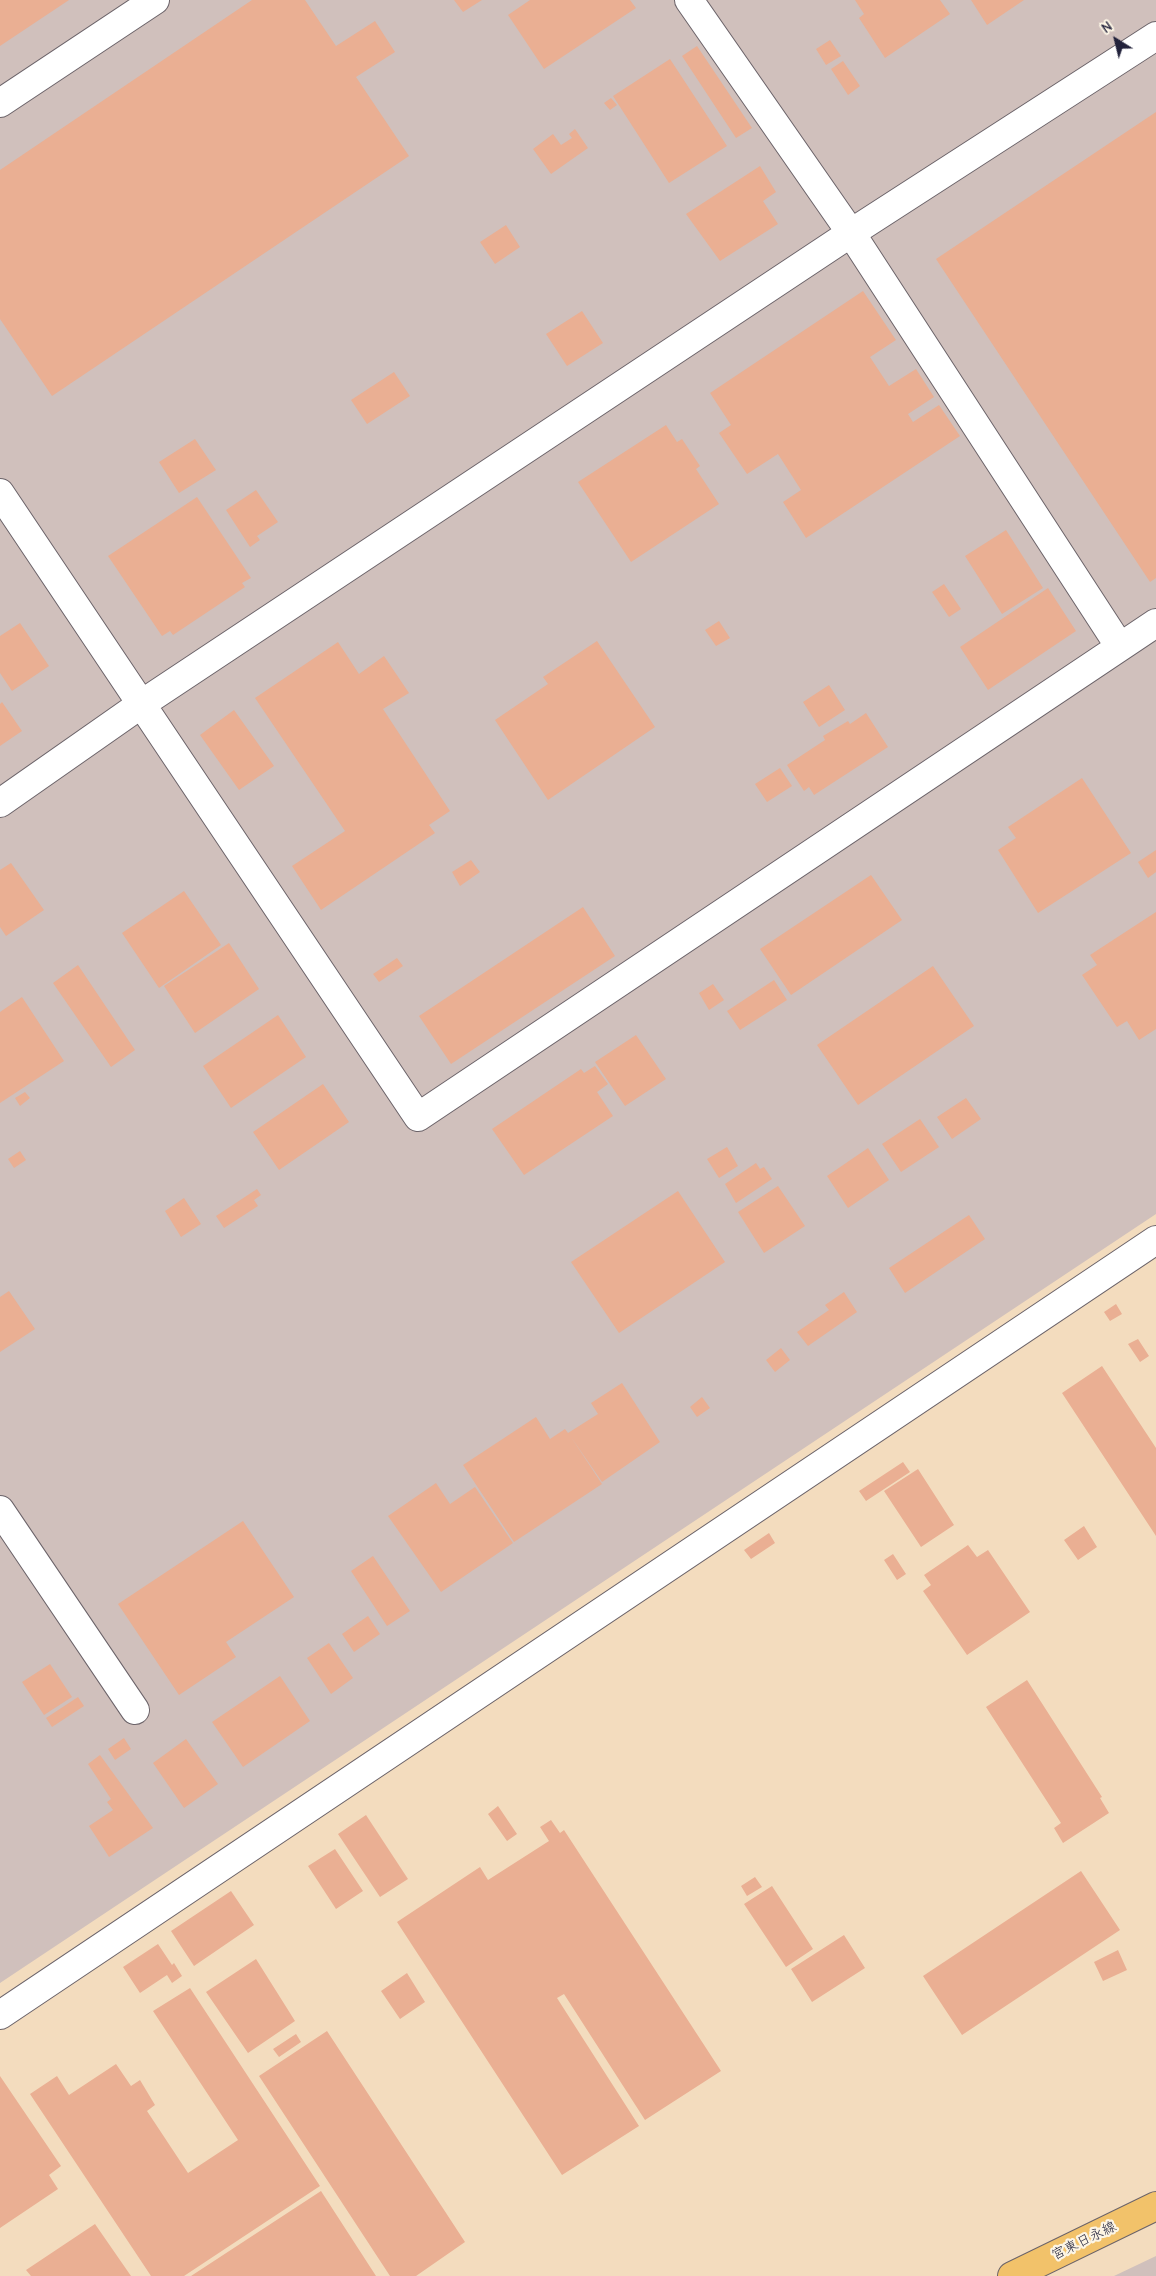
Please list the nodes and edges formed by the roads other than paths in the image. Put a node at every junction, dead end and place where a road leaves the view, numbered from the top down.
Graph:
1 (155, 0) edge
2 (688, 0) edge
3 (1156, 36) edge
4 (0, 103) edge
5 (851, 233) junction
6 (0, 493) edge
7 (1156, 623) edge
8 (1120, 647) junction
9 (140, 706) junction
10 (0, 803) edge
11 (1156, 1240) edge
12 (0, 1510) edge
13 (135, 1710) dead end
14 (0, 2015) edge
15 (1156, 2206) edge
16 (1012, 2276) edge

1 - 4 street
2 - 5 street
3 - 5 street
5 - 8 street
5 - 9 street
6 - 9 street
7 - 8 street
8 - 9 street
9 - 10 street
11 - 14 street
12 - 13 street
15 - 16 main road, 宮東日永線

